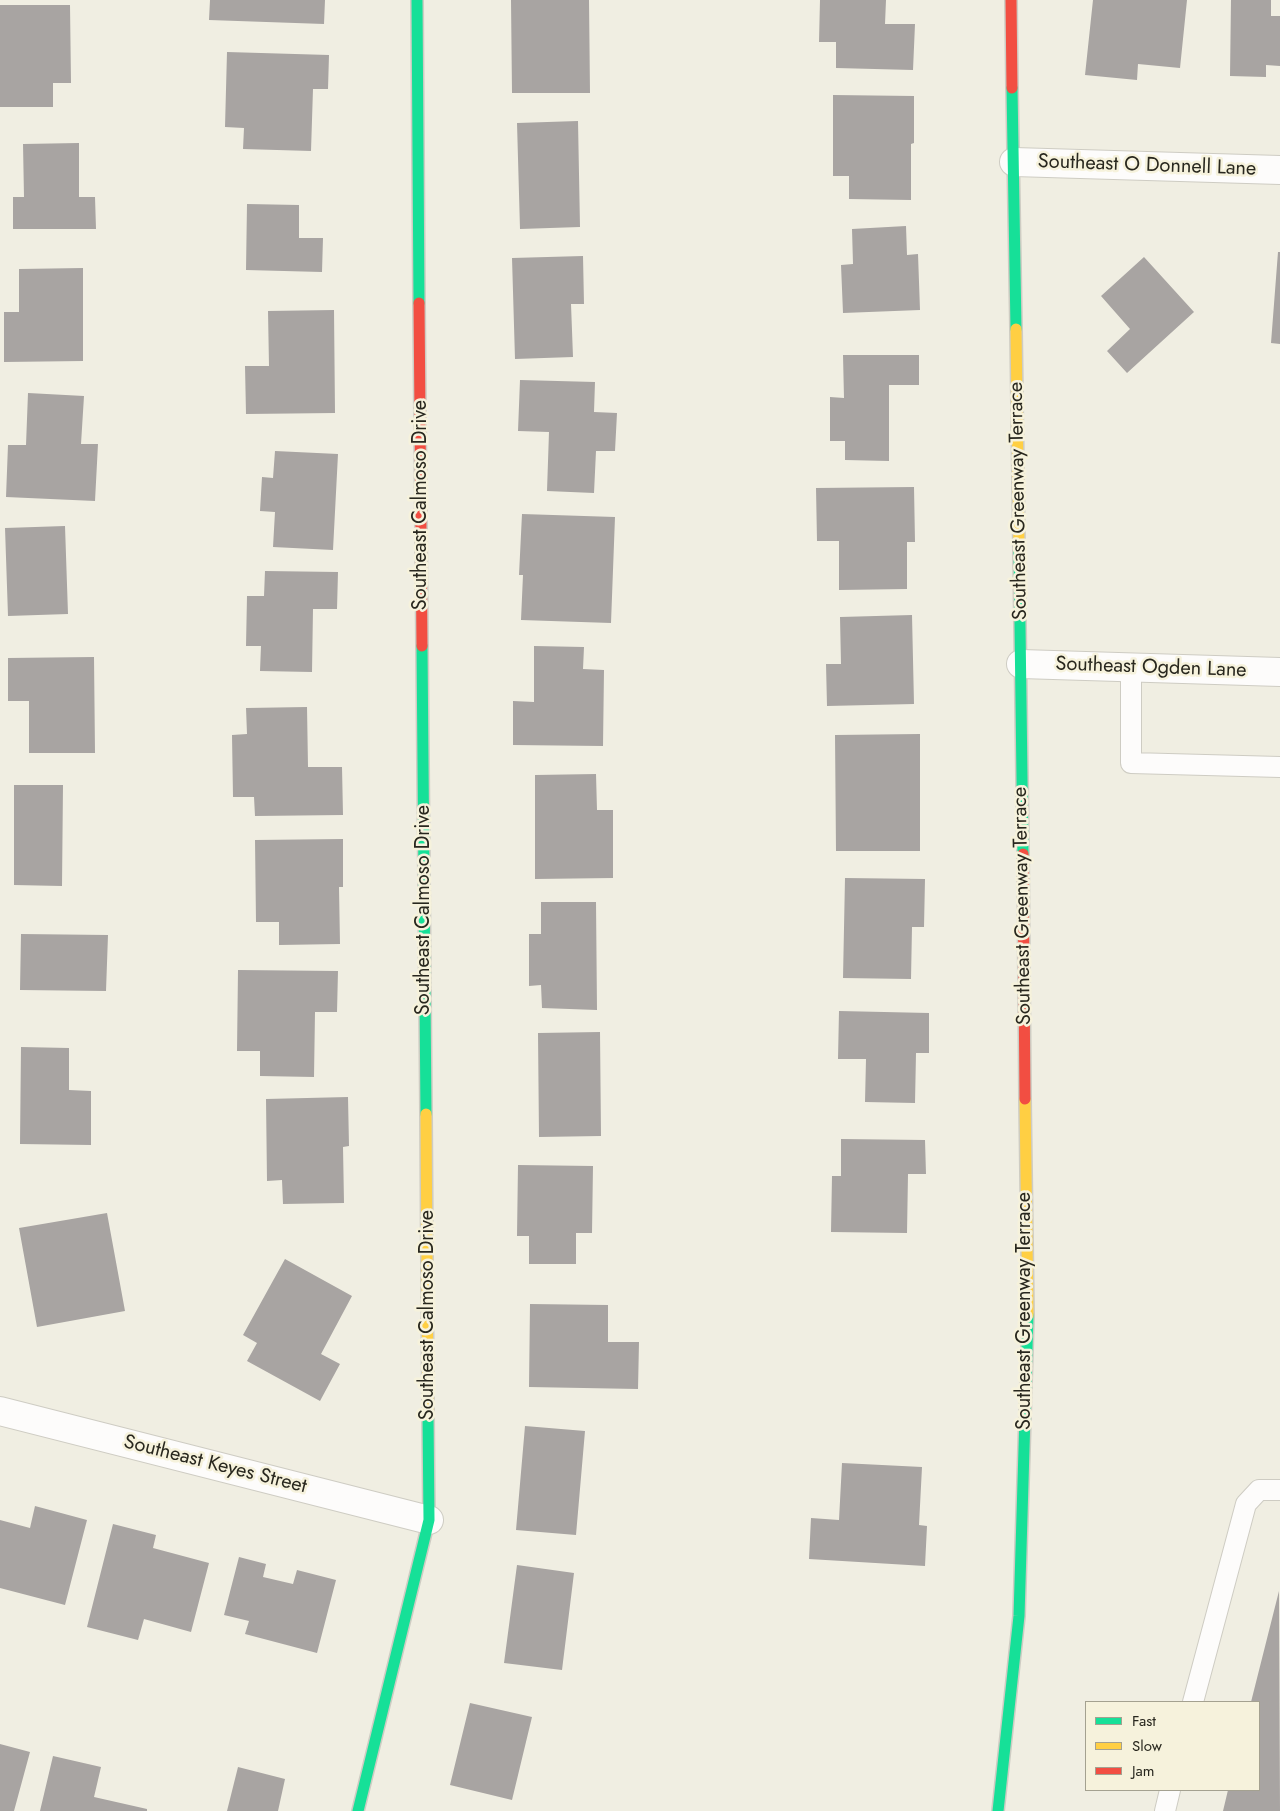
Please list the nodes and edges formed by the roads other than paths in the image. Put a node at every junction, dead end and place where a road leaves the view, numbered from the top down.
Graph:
1 (417, 0) edge
2 (1011, 0) edge
3 (1014, 162) junction
4 (1280, 170) edge
5 (1021, 664) junction
6 (1131, 667) junction
7 (1280, 672) edge
8 (1280, 767) edge
9 (0, 1411) edge
10 (1280, 1490) edge
11 (429, 1520) junction
12 (1193, 1701) edge
13 (1170, 1791) edge
14 (358, 1811) edge
15 (998, 1811) edge
16 (1165, 1811) edge

1 - 11 street, Southeast Calmoso Drive
2 - 3 street, Southeast Greenway Terrace
3 - 4 street, Southeast O Donnell Lane
3 - 5 street, Southeast Greenway Terrace
5 - 6 street, Southeast Ogden Lane
5 - 15 street, Southeast Greenway Terrace
6 - 7 street, Southeast Ogden Lane
6 - 8 lane
9 - 11 street, Southeast Keyes Street
10 - 12 lane
11 - 14 street, Southeast Calmoso Drive
13 - 16 lane

